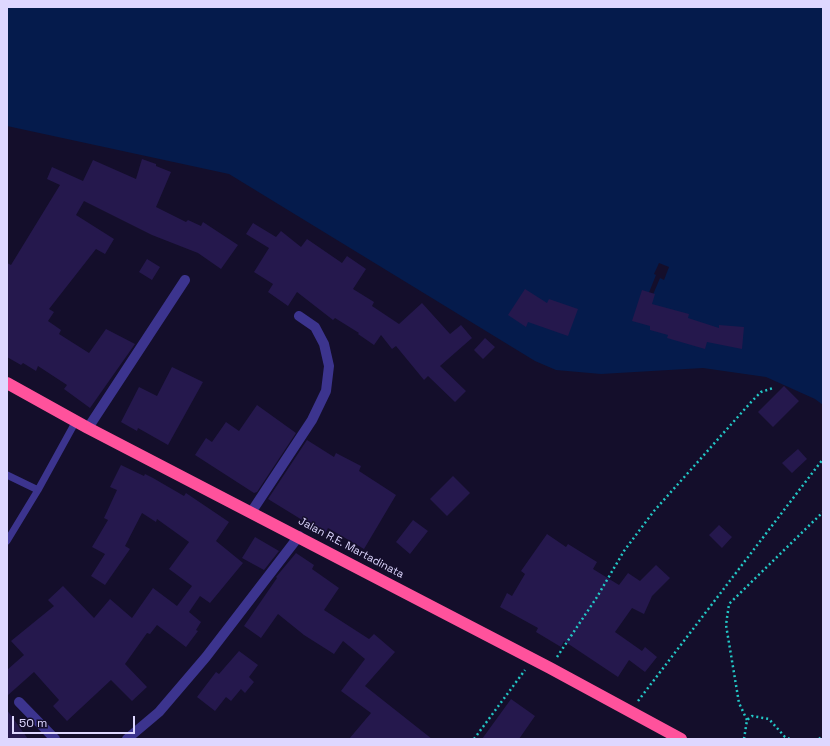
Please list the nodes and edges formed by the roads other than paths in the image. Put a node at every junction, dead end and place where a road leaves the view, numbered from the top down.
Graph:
1 (185, 280) dead end
2 (299, 316) dead end
3 (7, 383) edge
4 (76, 421) junction
5 (88, 428) junction
6 (7, 475) edge
7 (38, 490) junction
8 (252, 511) junction
9 (299, 536) junction
10 (7, 541) edge
11 (19, 702) dead end
12 (55, 739) edge
13 (127, 739) edge
14 (681, 739) edge

1 - 5 street
2 - 8 street
3 - 4 highway, Jalan R.E. Martadinata
4 - 5 highway, Jalan R.E. Martadinata
4 - 7 lane
5 - 8 highway, Jalan R.E. Martadinata
6 - 7 lane
7 - 10 lane
8 - 9 highway, Jalan R.E. Martadinata
9 - 13 street
9 - 14 highway, Jalan R.E. Martadinata
11 - 12 street

